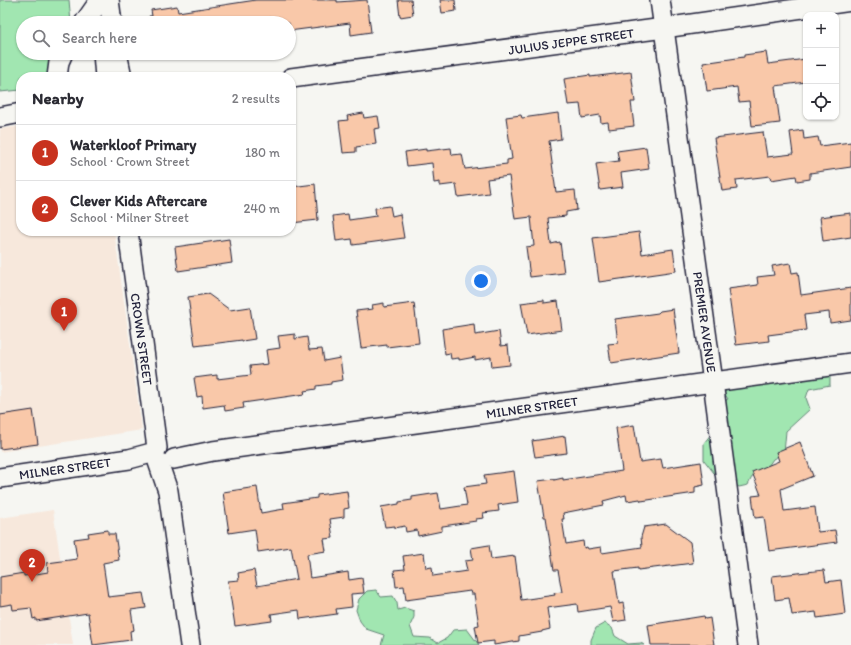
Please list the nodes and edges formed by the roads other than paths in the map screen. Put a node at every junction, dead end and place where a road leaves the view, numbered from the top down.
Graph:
1 (660, 0) edge
2 (103, 1) edge
3 (851, 1) edge
4 (90, 16) edge
5 (101, 16) edge
6 (109, 16) edge
7 (664, 28) junction
8 (60, 60) edge
9 (104, 60) edge
10 (118, 60) edge
11 (58, 72) edge
12 (105, 72) edge
13 (121, 72) edge
14 (296, 77) edge
15 (16, 115) edge
16 (0, 117) edge
17 (129, 236) edge
18 (139, 236) edge
19 (851, 363) edge
20 (713, 382) junction
21 (164, 454) junction
22 (0, 478) edge
23 (190, 645) edge
24 (748, 645) edge

1 - 7 street, PREMIER AVENUE
2 - 4 street
2 - 5 street
2 - 6 street
3 - 7 street, JULIUS JEPPE STREET
7 - 14 street, JULIUS JEPPE STREET
7 - 20 street, PREMIER AVENUE
8 - 11 street
9 - 12 street
10 - 13 street
15 - 16 street
17 - 21 street, CROWN STREET
18 - 21 street, CROWN STREET
19 - 20 street, MILNER STREET
20 - 21 street, MILNER STREET
20 - 24 street, PREMIER AVENUE
21 - 22 street, MILNER STREET
21 - 23 street, CROWN STREET

